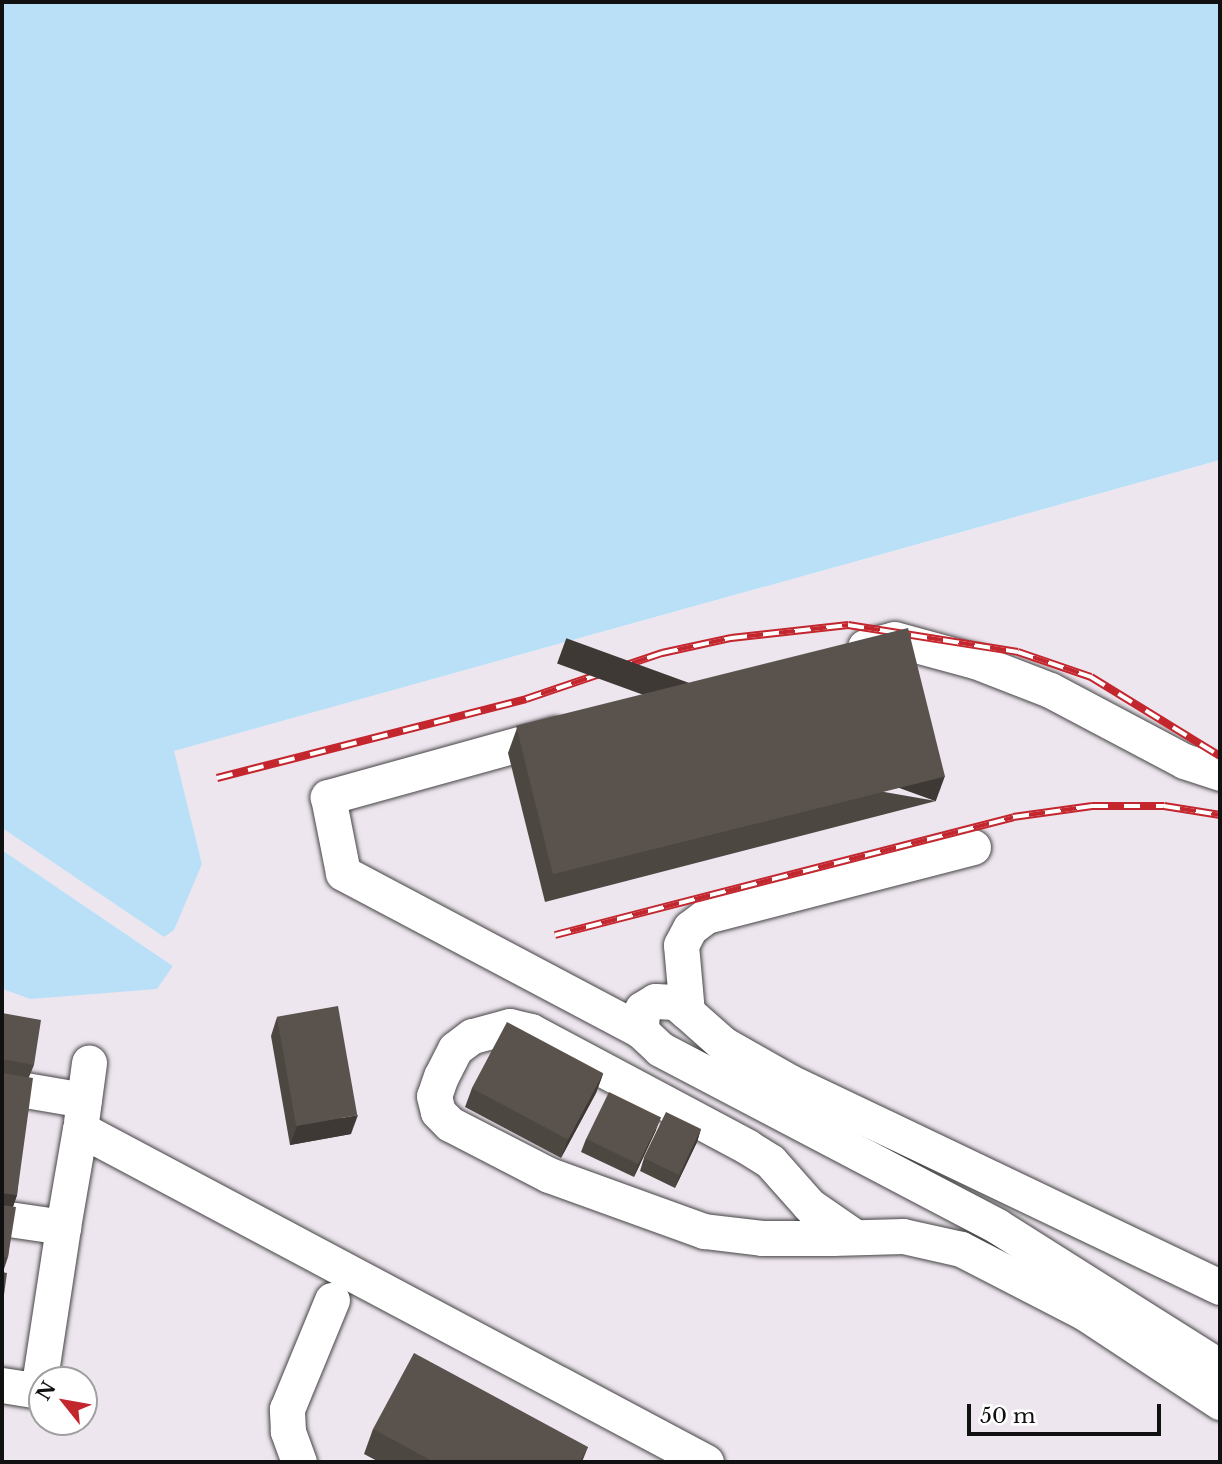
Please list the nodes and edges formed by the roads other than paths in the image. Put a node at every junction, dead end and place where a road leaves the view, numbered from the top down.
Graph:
1 (827, 658) edge
2 (584, 725) edge
3 (1220, 773) edge
4 (973, 847) dead end
5 (687, 1012) junction
6 (641, 1031) junction
7 (89, 1063) dead end
8 (2, 1086) edge
9 (82, 1114) junction
10 (2, 1218) edge
11 (63, 1227) junction
12 (855, 1237) junction
13 (1220, 1287) edge
14 (332, 1300) dead end
15 (1220, 1367) edge
16 (2, 1385) edge
17 (1220, 1402) edge
18 (299, 1462) edge
19 (706, 1462) edge

1 - 3 lane
2 - 6 lane
4 - 5 lane
5 - 6 lane
5 - 13 lane
6 - 15 lane
7 - 9 lane
8 - 9 lane
9 - 11 lane
9 - 19 lane
10 - 11 lane
11 - 16 lane
12 - 12 lane
12 - 17 lane
14 - 18 lane

